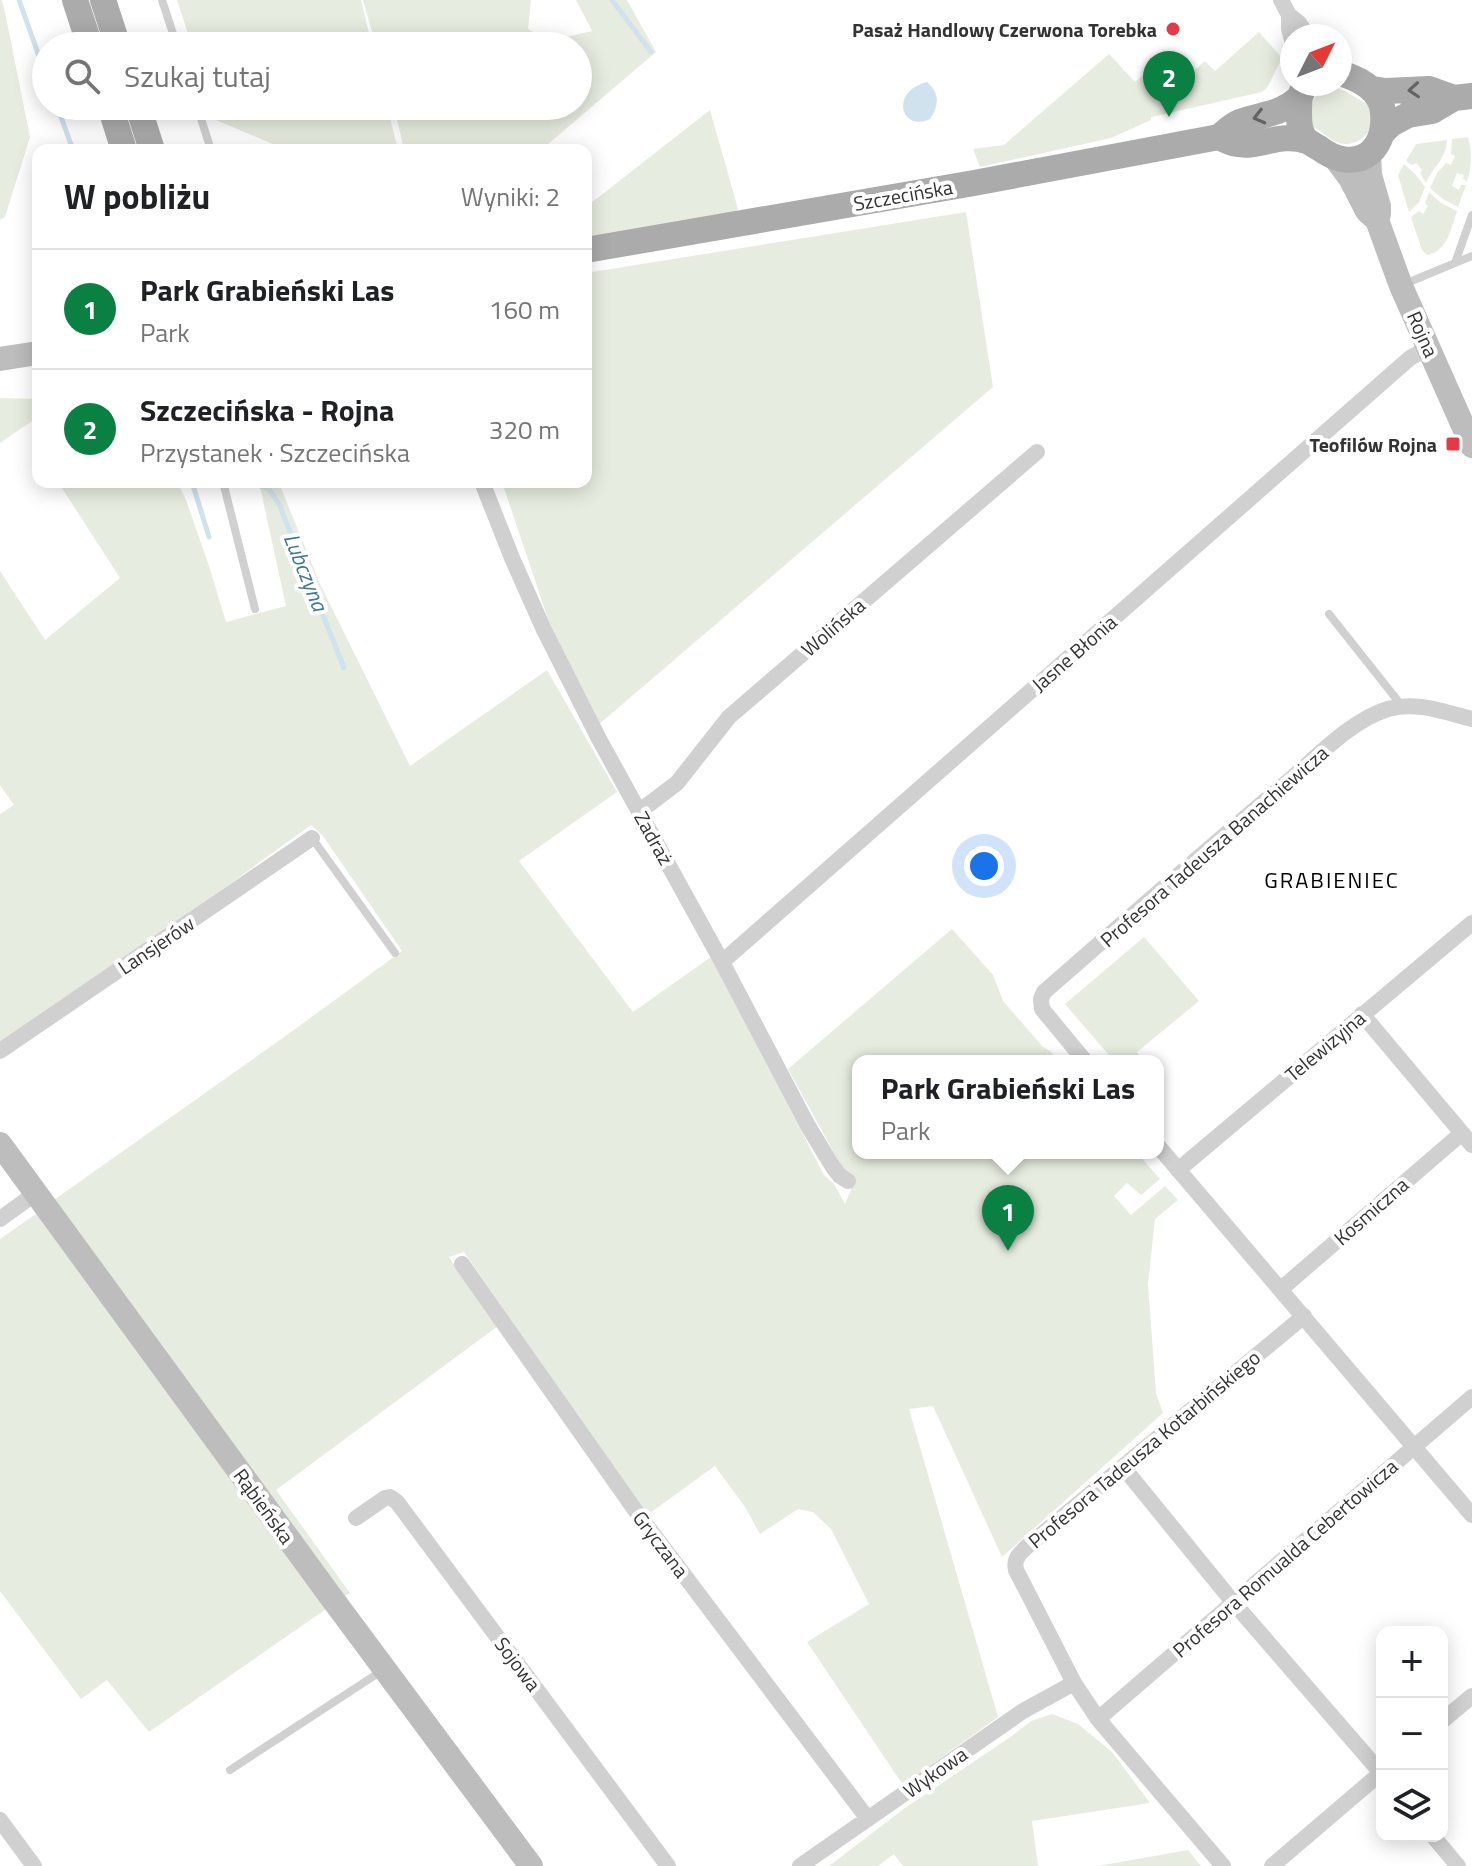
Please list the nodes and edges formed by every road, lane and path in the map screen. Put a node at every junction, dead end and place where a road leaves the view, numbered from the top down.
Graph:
1 (75, 0) edge
2 (103, 0) edge
3 (162, 0) edge
4 (1285, 8) edge
5 (1300, 24) edge
6 (85, 32) edge
7 (113, 32) edge
8 (172, 32) edge
9 (1352, 78) edge
10 (1372, 89) junction
11 (1297, 96) edge
12 (1302, 96) edge
13 (1463, 97) edge
14 (114, 120) edge
15 (142, 120) edge
16 (201, 120) edge
17 (1219, 137) junction
18 (1307, 141) junction
19 (1376, 143) junction
20 (122, 144) edge
21 (150, 144) edge
22 (209, 144) edge
23 (1335, 158) junction
24 (1472, 215) edge
25 (1377, 220) junction
26 (592, 249) edge
27 (1472, 256) edge
28 (1455, 263) junction
29 (1401, 286) junction
30 (1428, 348) junction
31 (32, 354) edge
32 (0, 359) edge
33 (1469, 431) edge
34 (1037, 452) dead end
35 (225, 488) edge
36 (484, 488) edge
37 (255, 609) dead end
38 (1329, 614) dead end
39 (1403, 706) junction
40 (1472, 719) edge
41 (640, 811) junction
42 (312, 838) joint
43 (1472, 923) edge
44 (395, 953) dead end
45 (722, 962) junction
46 (1362, 1014) junction
47 (0, 1051) edge
48 (1080, 1055) edge
49 (1467, 1139) edge
50 (0, 1144) edge
51 (1164, 1153) edge
52 (1178, 1170) junction
53 (848, 1181) dead end
54 (36, 1193) junction
55 (0, 1219) edge
56 (462, 1264) dead end
57 (1281, 1289) junction
58 (1304, 1316) junction
59 (1472, 1397) edge
60 (1415, 1446) junction
61 (1123, 1467) junction
62 (1472, 1515) edge
63 (356, 1518) dead end
64 (1233, 1602) junction
65 (384, 1669) junction
66 (1074, 1683) junction
67 (1472, 1696) edge
68 (1448, 1716) edge
69 (1098, 1719) junction
70 (230, 1770) dead end
71 (1379, 1770) edge
72 (1376, 1778) edge
73 (868, 1819) junction
74 (0, 1820) edge
75 (1438, 1842) edge
76 (34, 1866) edge
77 (531, 1866) edge
78 (668, 1866) edge
79 (800, 1866) edge
80 (1223, 1866) edge
81 (1272, 1866) edge
82 (1458, 1866) edge

1 - 6 main road
2 - 7 main road
3 - 8 lane
4 - 5 street
9 - 10 main road
13 -> 10 main road
10 - 19 main road
11 -> 17 main road, Szczecińska
12 - 18 main road
13 - 19 main road
14 - 20 main road
15 - 21 main road
16 - 22 lane
17 - 18 main road, Szczecińska
17 - 26 main road, Szczecińska
18 - 23 main road
19 - 23 main road
19 - 25 street, Rojna
23 - 25 street, Rojna
24 - 28 lane
25 - 29 street, Rojna
27 - 28 lane
28 - 29 lane
29 - 30 street, Rojna
30 - 33 street, Rojna
30 - 45 street, Jasne Błonia
31 - 32 street
34 - 41 street, Wolińska
35 - 37 lane
36 - 41 street, Zadraż
38 - 39 lane
39 - 40 street, Profesora Tadeusza Banachiewicza
39 - 48 street, Profesora Tadeusza Banachiewicza
41 - 45 street, Zadraż
42 - 44 lane
42 - 47 street, Lansjerów
43 - 46 street, Telewizyjna
45 - 53 street, Zadraż
46 - 49 street
46 - 52 street, Telewizyjna
49 - 57 street, Kosmiczna
50 - 54 street, Rąbieńska
51 - 52 street
52 - 57 street
54 - 55 street
54 - 65 street, Rąbieńska
56 - 73 street, Gryczana
57 - 58 street
58 - 60 street
58 - 61 street, Profesora Tadeusza Kotarbińskiego
59 - 60 street, Profesora Romualda Cebertowicza
60 - 62 street
60 - 64 street, Profesora Romualda Cebertowicza
61 - 64 street
61 - 66 street, Profesora Tadeusza Kotarbińskiego
63 - 78 street, Sojowa
64 - 69 street, Profesora Romualda Cebertowicza
64 - 71 street
65 - 70 lane
65 - 77 street, Rąbieńska
66 - 69 street, Profesora Tadeusza Kotarbińskiego
66 - 73 street, Wykowa
67 - 68 street
69 - 80 street, Profesora Tadeusza Kotarbińskiego
72 - 81 street
73 - 79 street, Wykowa
74 - 76 street
75 - 82 street

